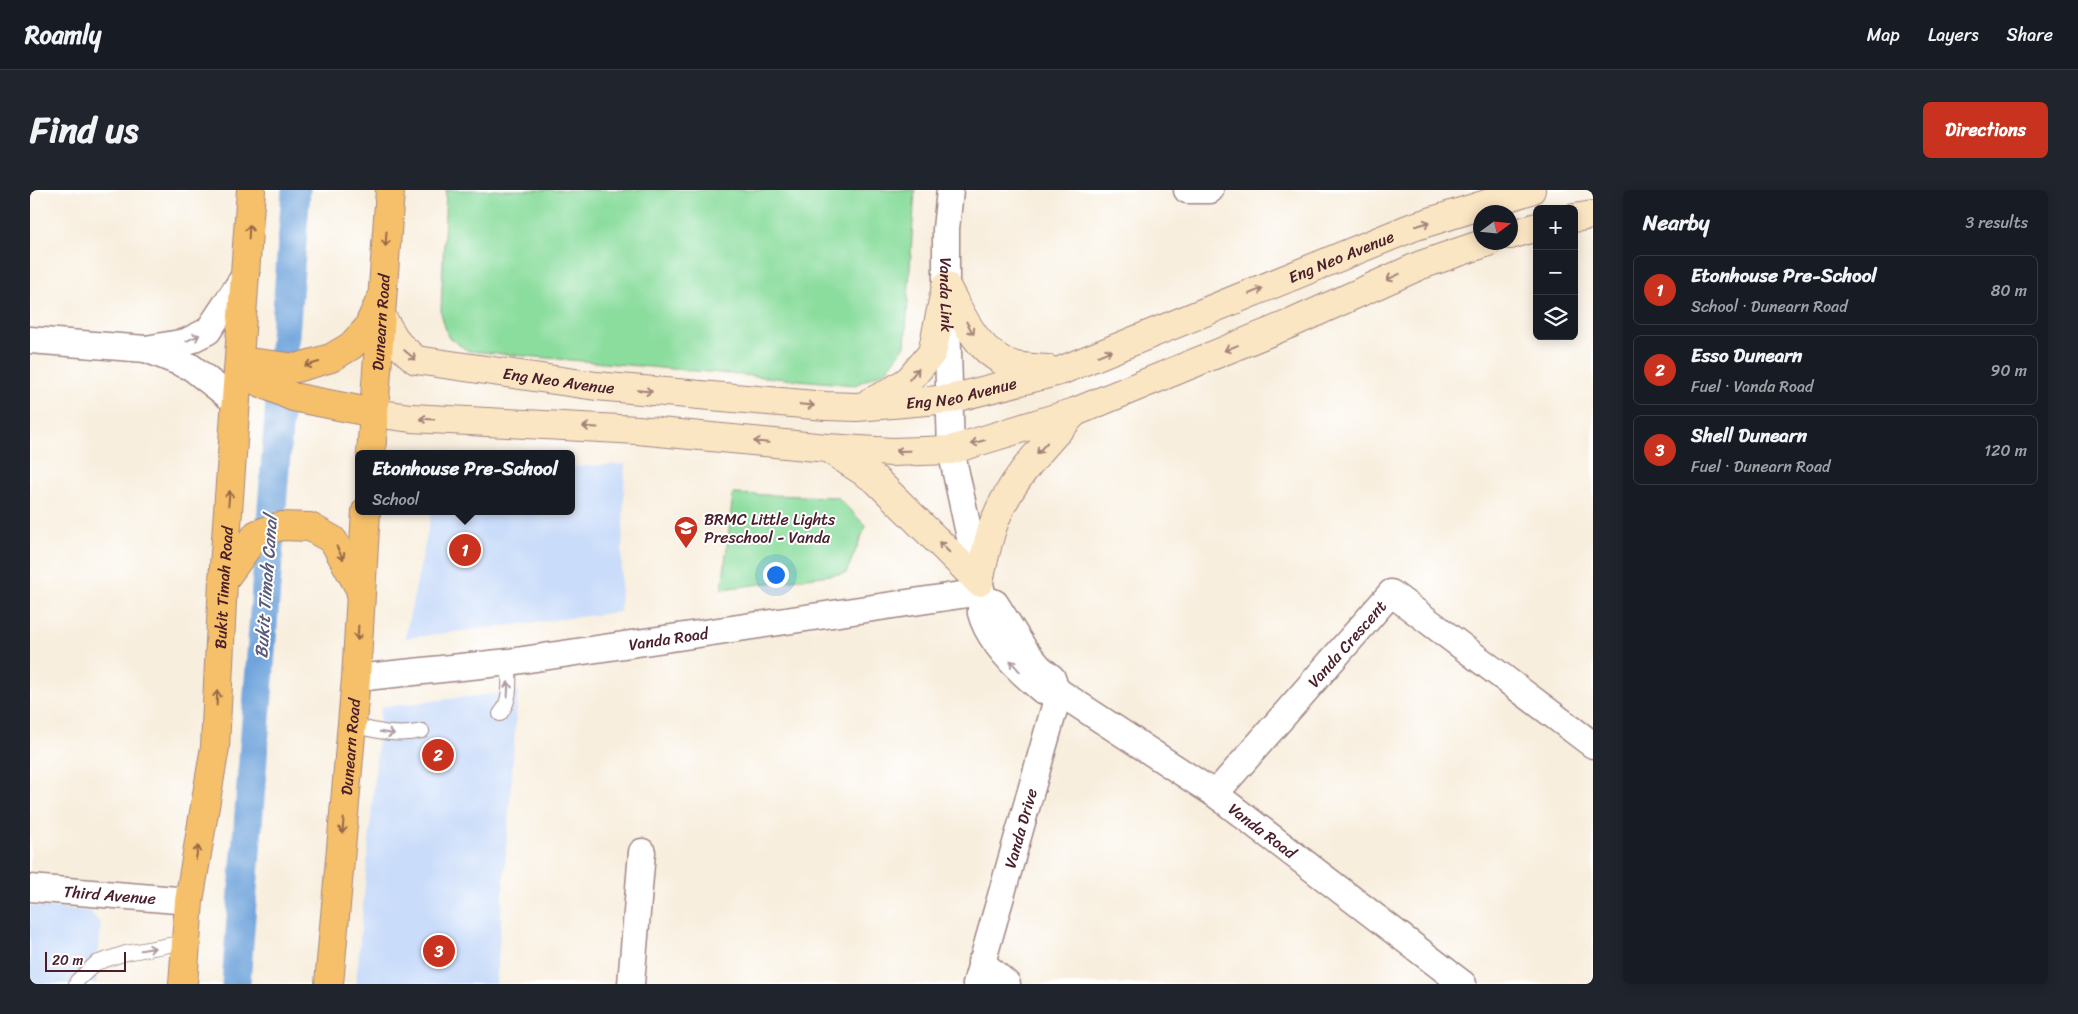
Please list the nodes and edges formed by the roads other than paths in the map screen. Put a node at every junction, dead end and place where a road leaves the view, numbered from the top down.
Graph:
1 (251, 190) edge
2 (390, 190) edge
3 (950, 190) edge
4 (1187, 190) edge
5 (1210, 190) edge
6 (1531, 190) edge
7 (1593, 215) edge
8 (1578, 217) edge
9 (1533, 228) edge
10 (1518, 233) edge
11 (1473, 247) edge
12 (246, 274) junction
13 (946, 286) junction
14 (381, 307) junction
15 (30, 340) edge
16 (146, 350) junction
17 (239, 367) junction
18 (1060, 371) junction
19 (268, 376) junction
20 (950, 399) junction
21 (236, 402) junction
22 (857, 407) junction
23 (1075, 412) junction
24 (374, 413) junction
25 (827, 448) junction
26 (371, 450) edge
27 (951, 450) junction
28 (366, 515) edge
29 (223, 581) junction
30 (360, 589) junction
31 (981, 591) junction
32 (509, 662) junction
33 (356, 678) junction
34 (1057, 689) junction
35 (500, 714) dead end
36 (351, 725) junction
37 (422, 731) dead end
38 (1593, 746) edge
39 (1215, 794) junction
40 (642, 852) dead end
41 (30, 888) edge
42 (189, 901) junction
43 (186, 942) junction
44 (979, 973) edge
45 (76, 984) edge
46 (183, 984) edge
47 (329, 984) edge
48 (631, 984) edge
49 (1007, 984) edge
50 (1463, 984) edge

12 -> 1 highway, Bukit Timah Road
2 -> 14 highway, Dunearn Road
3 - 13 street, Vanda Link
4 - 5 street
18 -> 6 main road, Eng Neo Avenue
7 - 8 main road
9 - 10 main road
11 -> 23 main road
16 -> 12 street
12 - 17 highway, Bukit Timah Road
13 -> 18 main road
13 - 20 street, Vanda Link
22 -> 13 main road
14 -> 19 highway
14 -> 22 main road, Eng Neo Avenue
14 - 24 highway, Dunearn Road
15 - 16 street
16 - 21 street
17 - 19 highway
17 - 21 highway, Bukit Timah Road
18 - 20 main road, Eng Neo Avenue
19 - 24 highway
20 - 22 main road, Eng Neo Avenue
20 - 27 street
29 -> 21 highway, Bukit Timah Road
23 -> 27 main road
23 -> 31 main road
25 -> 24 main road
24 - 26 highway, Dunearn Road
27 -> 25 main road
31 -> 25 main road
27 - 31 street
28 - 30 highway, Dunearn Road
29 -> 30 highway
42 -> 29 highway, Bukit Timah Road
30 -> 33 highway, Dunearn Road
31 - 32 street, Vanda Road
31 - 34 street, Vanda Road
32 - 33 street, Vanda Road
35 -> 32 lane
33 - 36 highway, Dunearn Road
34 - 39 street, Vanda Road
34 - 44 street, Vanda Drive
36 -> 37 lane
36 -> 47 highway, Dunearn Road
38 - 39 street, Vanda Crescent
39 - 50 street, Vanda Road
40 - 48 street
41 - 42 street, Third Avenue
42 - 43 highway, Bukit Timah Road
45 -> 43 lane
43 - 46 highway, Bukit Timah Road
44 - 49 street, Vanda Drive

